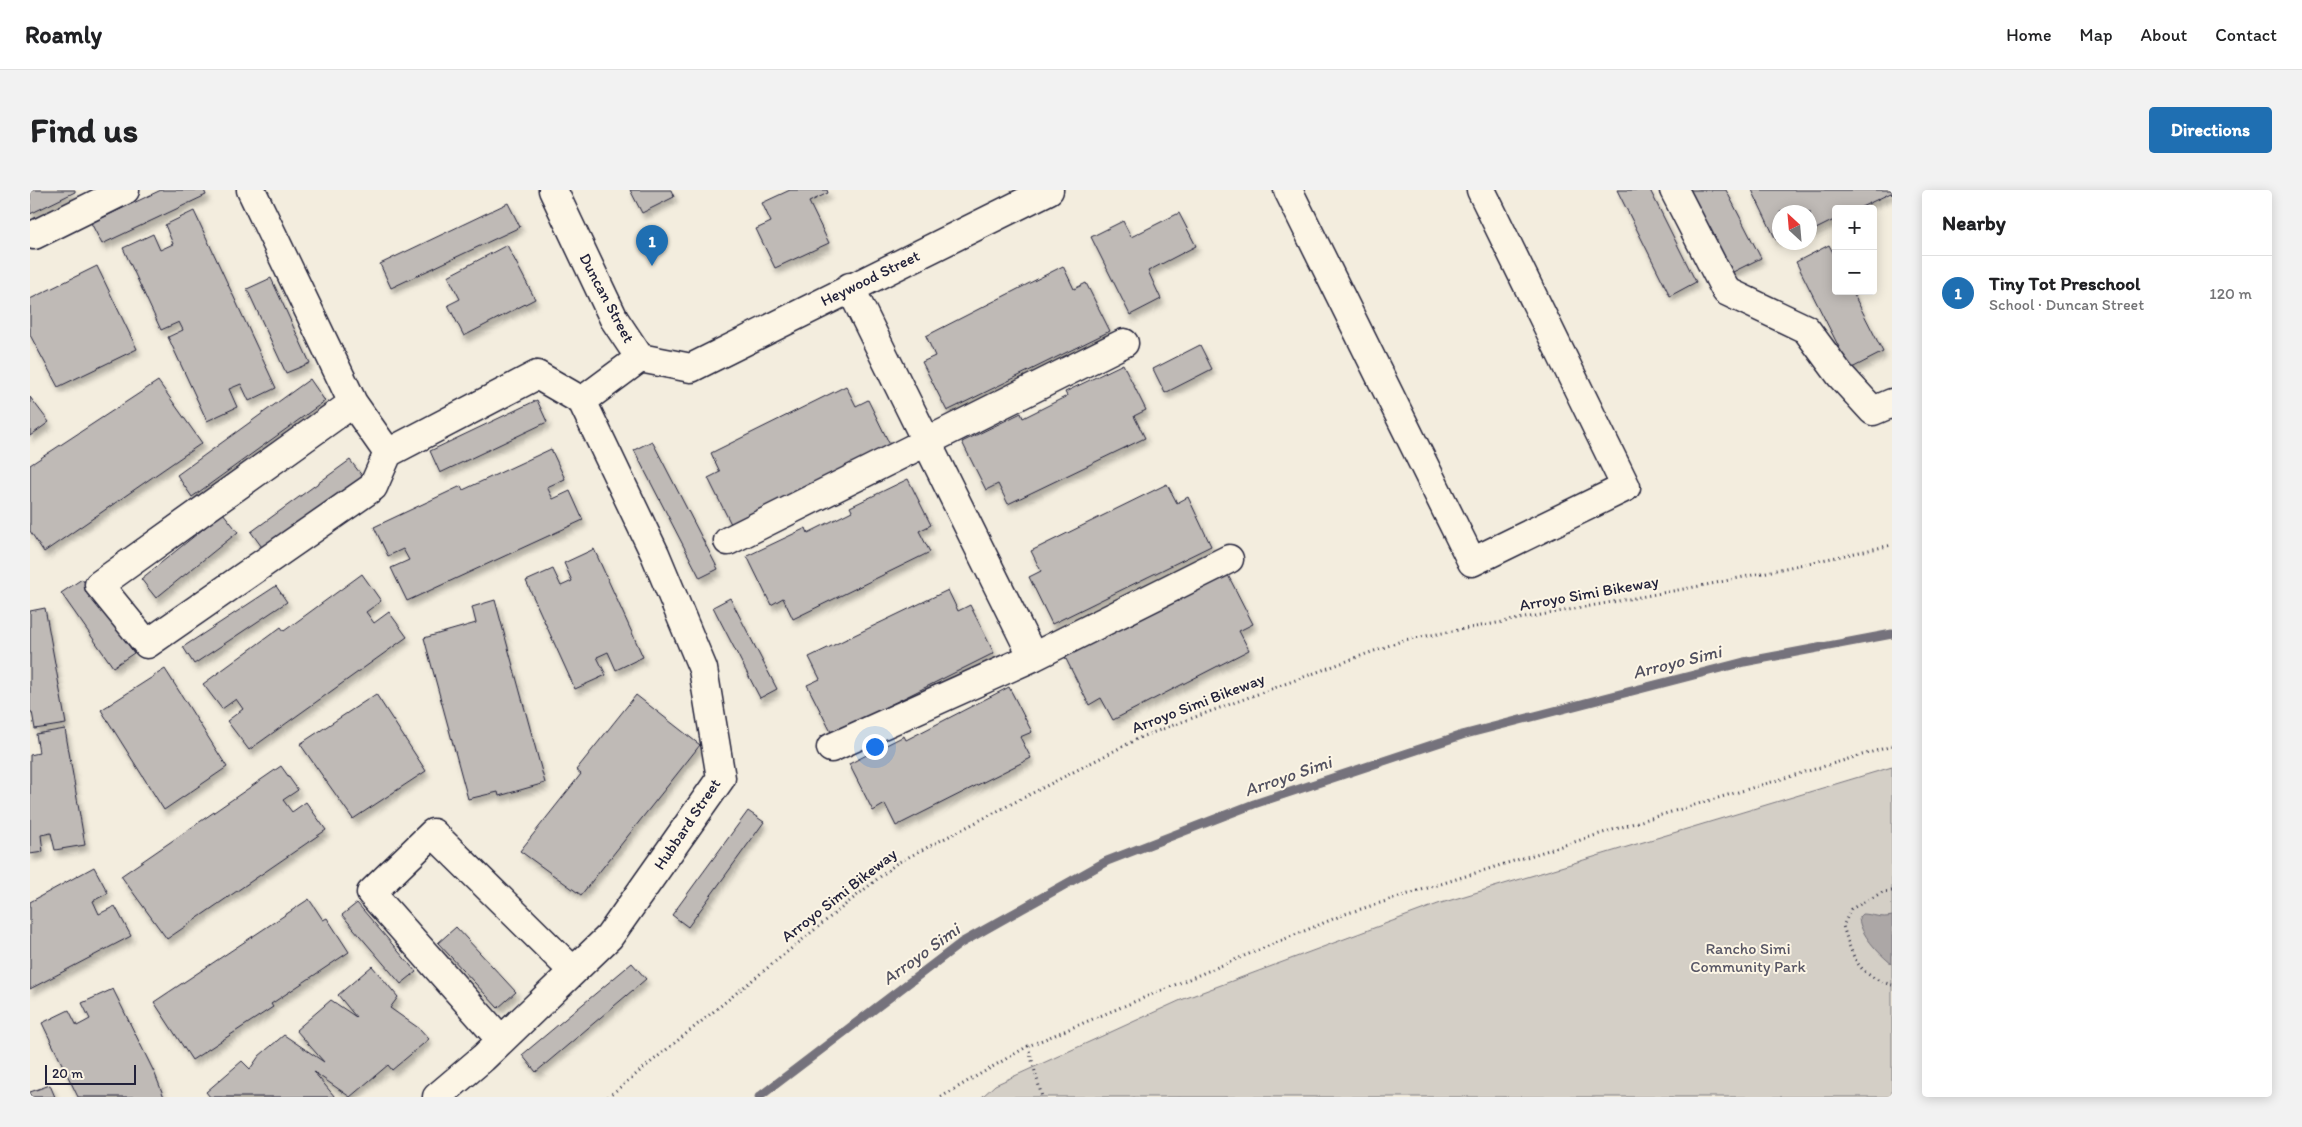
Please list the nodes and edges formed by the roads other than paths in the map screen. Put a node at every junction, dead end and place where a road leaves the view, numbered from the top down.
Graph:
1 (125, 190) edge
2 (251, 190) edge
3 (553, 190) edge
4 (1288, 190) edge
5 (1481, 190) edge
6 (1674, 190) edge
7 (1036, 193) edge
8 (34, 235) dead end
9 (850, 287) junction
10 (1124, 343) dead end
11 (640, 358) junction
12 (691, 368) joint
13 (582, 401) junction
14 (353, 403) junction
15 (1892, 403) edge
16 (927, 442) junction
17 (388, 453) junction
18 (728, 541) dead end
19 (1229, 559) dead end
20 (1033, 657) junction
21 (831, 748) dead end
22 (573, 971) junction
23 (502, 1040) junction
24 (437, 1097) edge

1 - 8 street
2 - 14 street
3 - 11 street, Duncan Street
4 - 5 street
6 - 15 street
7 - 9 street, Heywood Street
9 - 12 street, Heywood Street
9 - 16 street
10 - 16 street
11 - 12 street, Duncan Street
11 - 13 street
13 - 17 street
13 - 22 street, Hubbard Street
14 - 17 street
14 - 17 street
16 - 18 street
16 - 20 street
19 - 20 street
20 - 21 street
22 - 23 street, Hubbard Street
22 - 23 street
23 - 24 street, Hubbard Street

